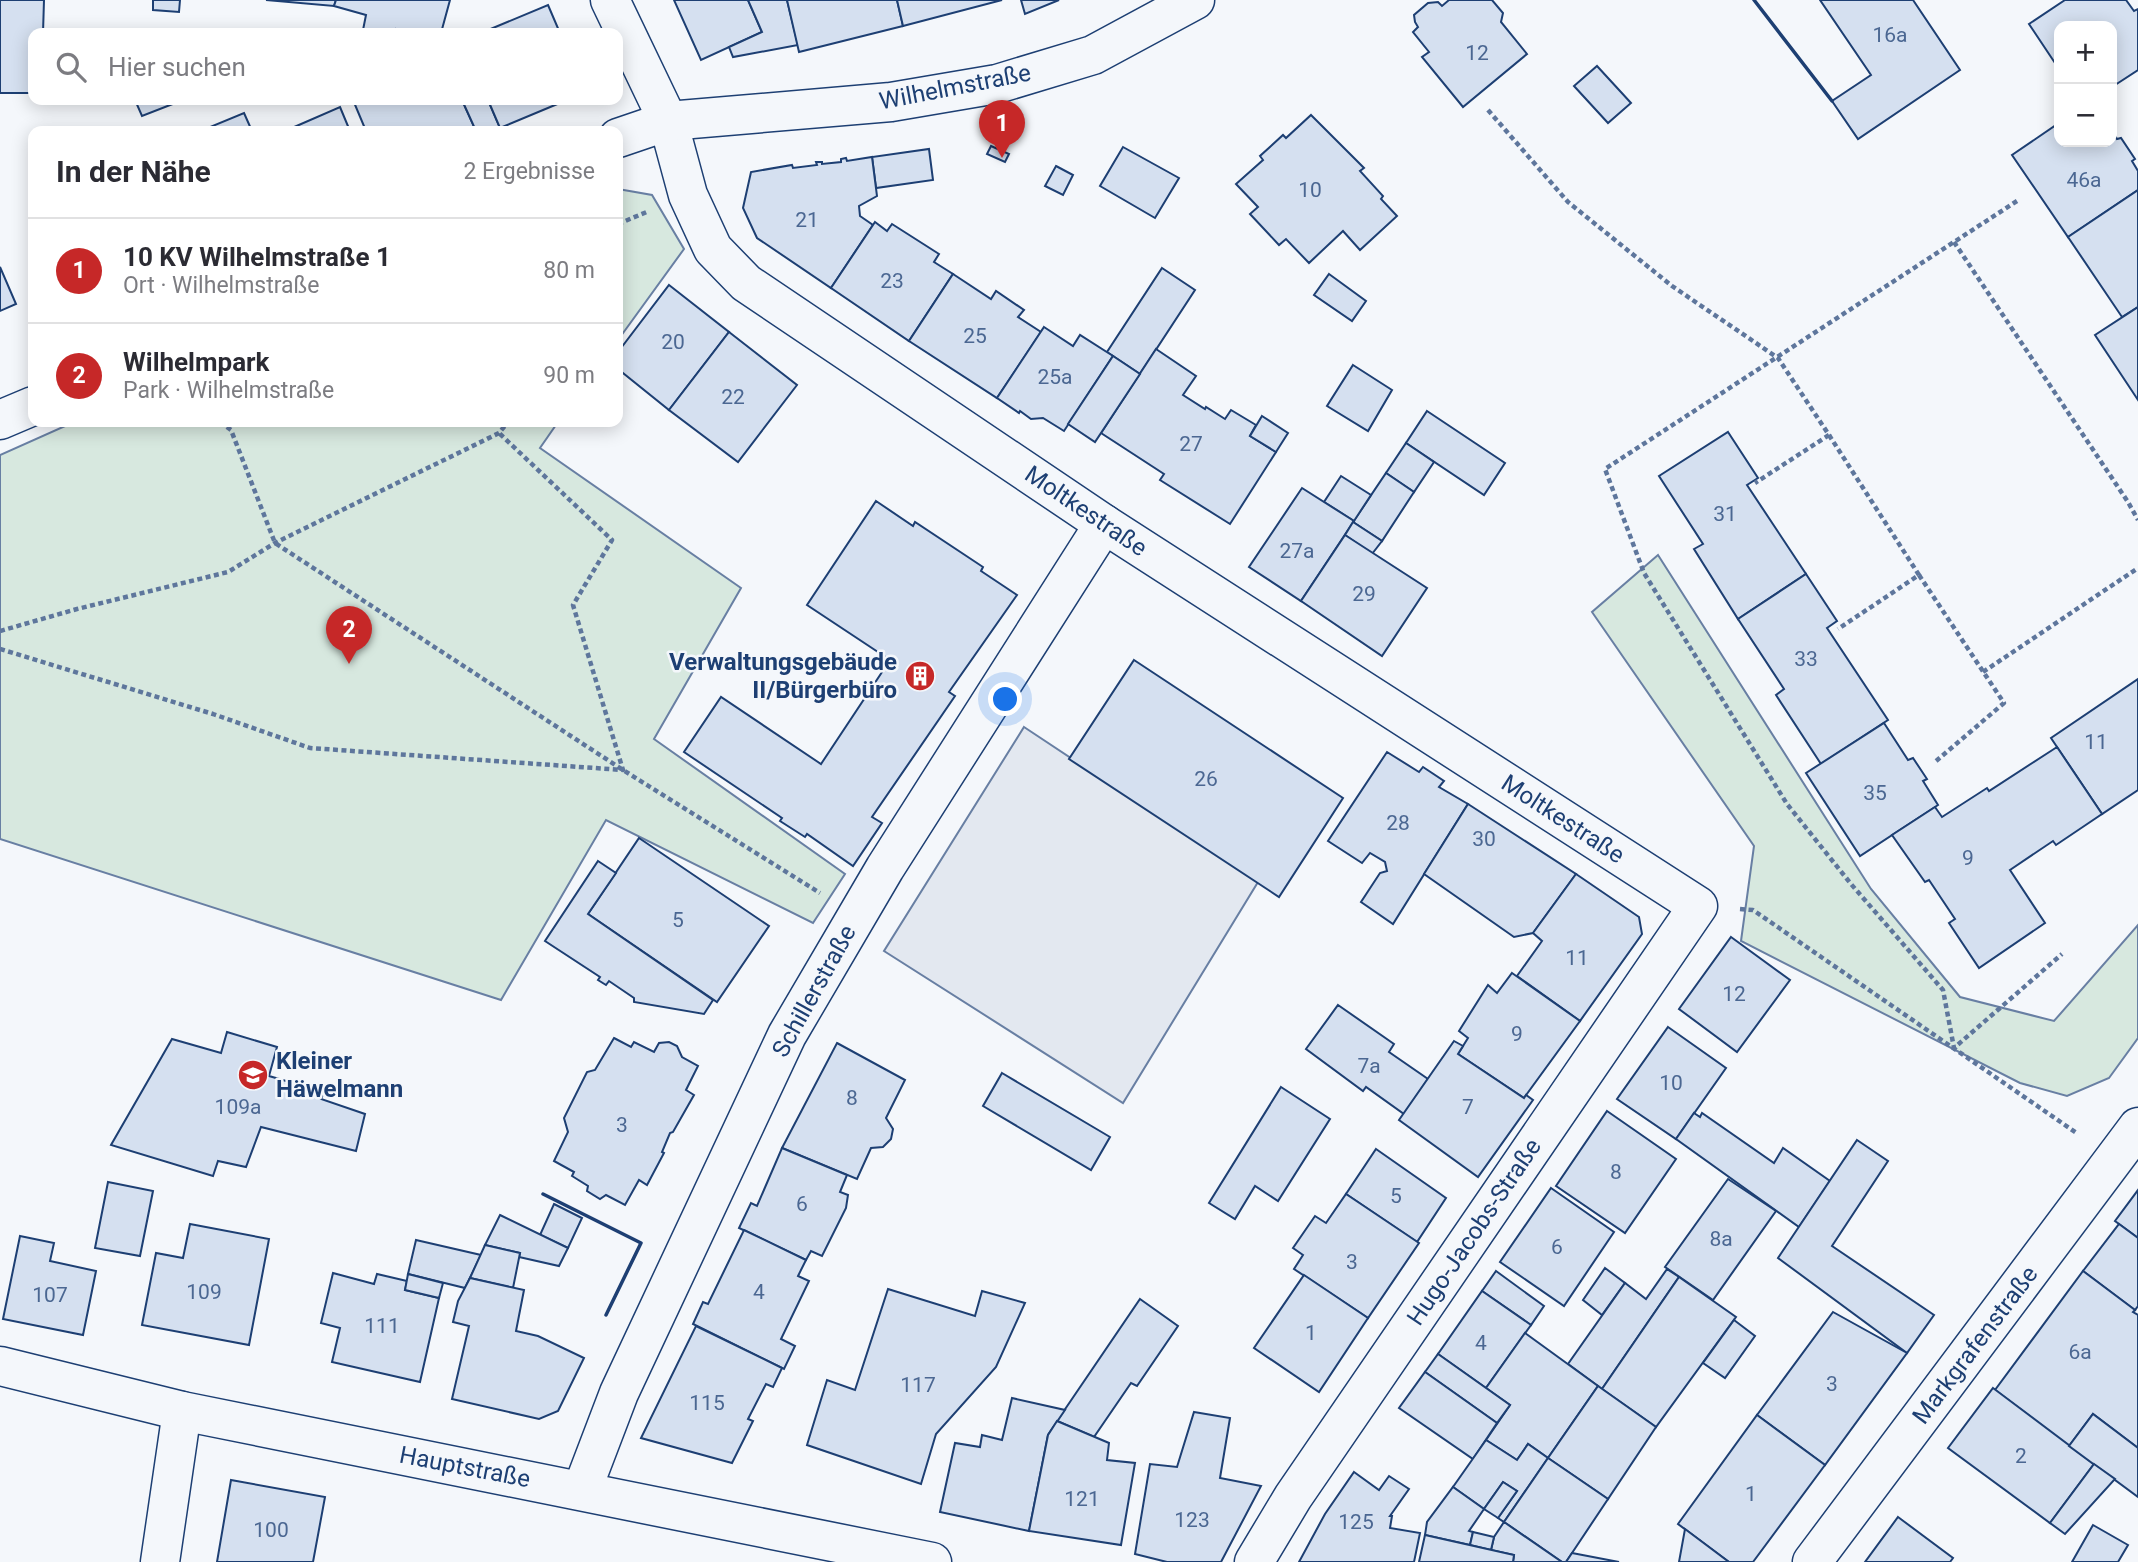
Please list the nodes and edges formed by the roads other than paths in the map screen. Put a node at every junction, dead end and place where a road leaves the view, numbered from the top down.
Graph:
1 (610, 0) edge
2 (1195, 0) edge
3 (668, 121) junction
4 (623, 136) edge
5 (28, 408) edge
6 (0, 420) edge
7 (1104, 524) junction
8 (1698, 906) joint
9 (2138, 1128) edge
10 (0, 1366) edge
11 (182, 1410) junction
12 (582, 1490) junction
13 (160, 1562) edge
14 (932, 1562) edge
15 (1254, 1562) edge
16 (1812, 1562) edge

1 - 3 street, Moltkestraße
2 - 3 street, Wilhelmstraße
3 - 4 street, Wilhelmstraße
3 - 7 street, Moltkestraße
5 - 6 street
7 - 8 street, Moltkestraße
7 - 12 street, Schillerstraße
8 - 15 street, Hugo-Jacobs-Straße
9 - 16 street, Markgrafenstraße
10 - 11 street, Hauptstraße
11 - 12 street, Hauptstraße
11 - 13 street
12 - 14 street, Hauptstraße

